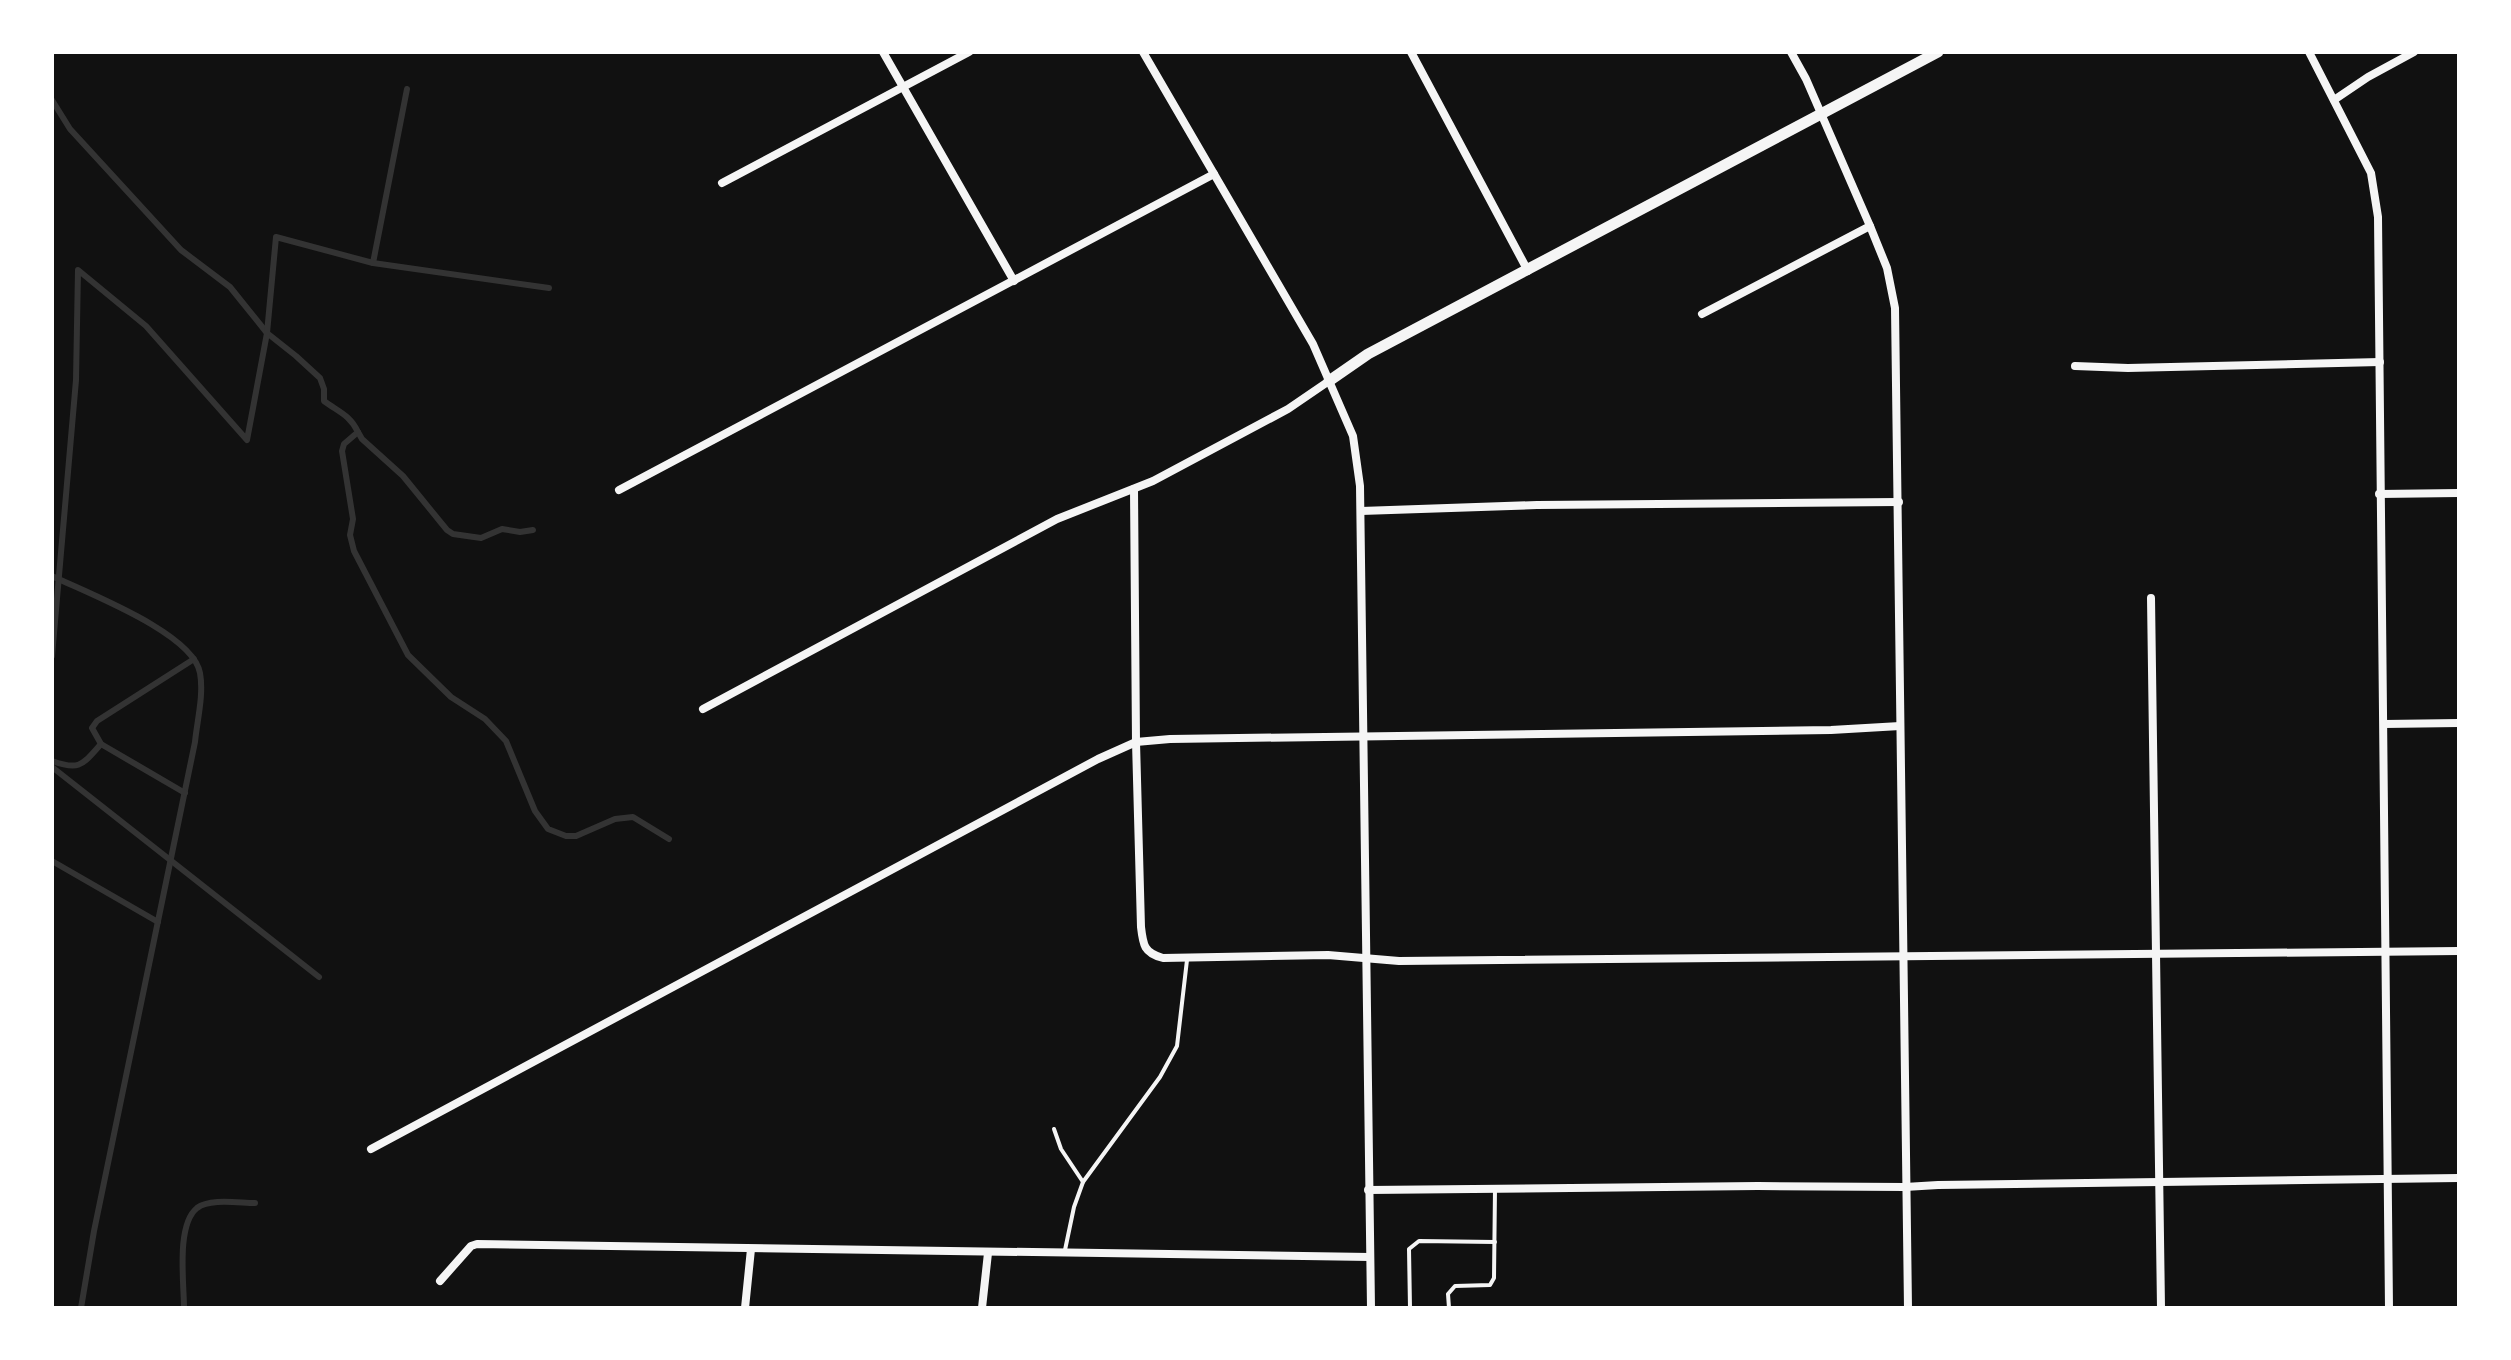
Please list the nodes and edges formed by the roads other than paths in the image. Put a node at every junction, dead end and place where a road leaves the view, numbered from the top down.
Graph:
1 (883, 52) edge
2 (969, 52) edge
3 (1143, 52) edge
4 (1411, 52) edge
5 (1791, 52) edge
6 (1938, 52) edge
7 (2309, 52) edge
8 (2414, 52) edge
9 (903, 87) junction
10 (2334, 100) junction
11 (1820, 115) junction
12 (1214, 174) junction
13 (722, 183) dead end
14 (1870, 226) junction
15 (1528, 271) junction
16 (1014, 281) junction
17 (1702, 314) dead end
18 (2380, 362) junction
19 (2075, 366) dead end
20 (1329, 381) junction
21 (1134, 489) junction
22 (619, 490) dead end
23 (2459, 493) edge
24 (2379, 494) junction
25 (1899, 502) junction
26 (1361, 511) junction
27 (2151, 598) dead end
28 (703, 709) dead end
29 (2459, 723) edge
30 (2384, 724) junction
31 (1900, 726) junction
32 (1363, 734) junction
33 (1136, 742) junction
34 (2459, 951) edge
35 (2385, 952) junction
36 (2157, 955) junction
37 (1903, 957) junction
38 (1188, 958) junction
39 (1365, 958) junction
40 (1054, 1129) dead end
41 (371, 1149) dead end
42 (2459, 1178) edge
43 (2388, 1179) junction
44 (1083, 1182) junction
45 (2157, 1182) junction
46 (1905, 1187) junction
47 (1495, 1189) junction
48 (1368, 1190) junction
49 (1495, 1242) junction
50 (751, 1249) junction
51 (1065, 1252) junction
52 (988, 1253) junction
53 (1370, 1257) junction
54 (440, 1281) dead end
55 (745, 1308) edge
56 (982, 1308) edge
57 (1371, 1308) edge
58 (1410, 1308) edge
59 (1449, 1308) edge
60 (1908, 1308) edge
61 (2161, 1308) edge
62 (2389, 1308) edge

1 - 9 street
2 - 9 street
3 - 12 street
4 - 15 street
5 - 11 street
6 - 11 street
7 - 10 street
8 - 10 street
9 - 13 street
9 - 16 street
10 - 18 street
11 - 14 street
11 - 15 street
12 - 16 street
12 - 20 street
14 - 17 street
14 - 25 street
15 - 20 street
16 - 22 street
18 - 19 street
18 - 24 street
20 - 21 street
20 - 26 street
21 - 28 street
21 - 33 street
23 - 24 street
24 - 30 street
25 - 26 street
25 - 31 street
26 - 32 street
27 - 36 street
29 - 30 street
30 - 35 street
31 - 32 street
31 - 37 street
32 - 33 street
32 - 39 street
33 - 38 street
33 - 41 street
34 - 35 street
35 - 36 street
35 - 43 street
36 - 37 street
36 - 45 street
37 - 39 street
37 - 46 street
38 - 39 street
38 - 44 lane
39 - 48 street
40 - 44 lane
42 - 43 street
43 - 45 street
43 - 62 street
44 - 51 lane
45 - 46 street
45 - 61 street
46 - 47 street
46 - 60 street
47 - 48 street
47 - 49 lane
48 - 53 street
49 - 58 lane
49 - 59 lane
50 - 52 street
50 - 54 street
50 - 55 street
51 - 52 street
51 - 53 street
52 - 56 street
53 - 57 street

